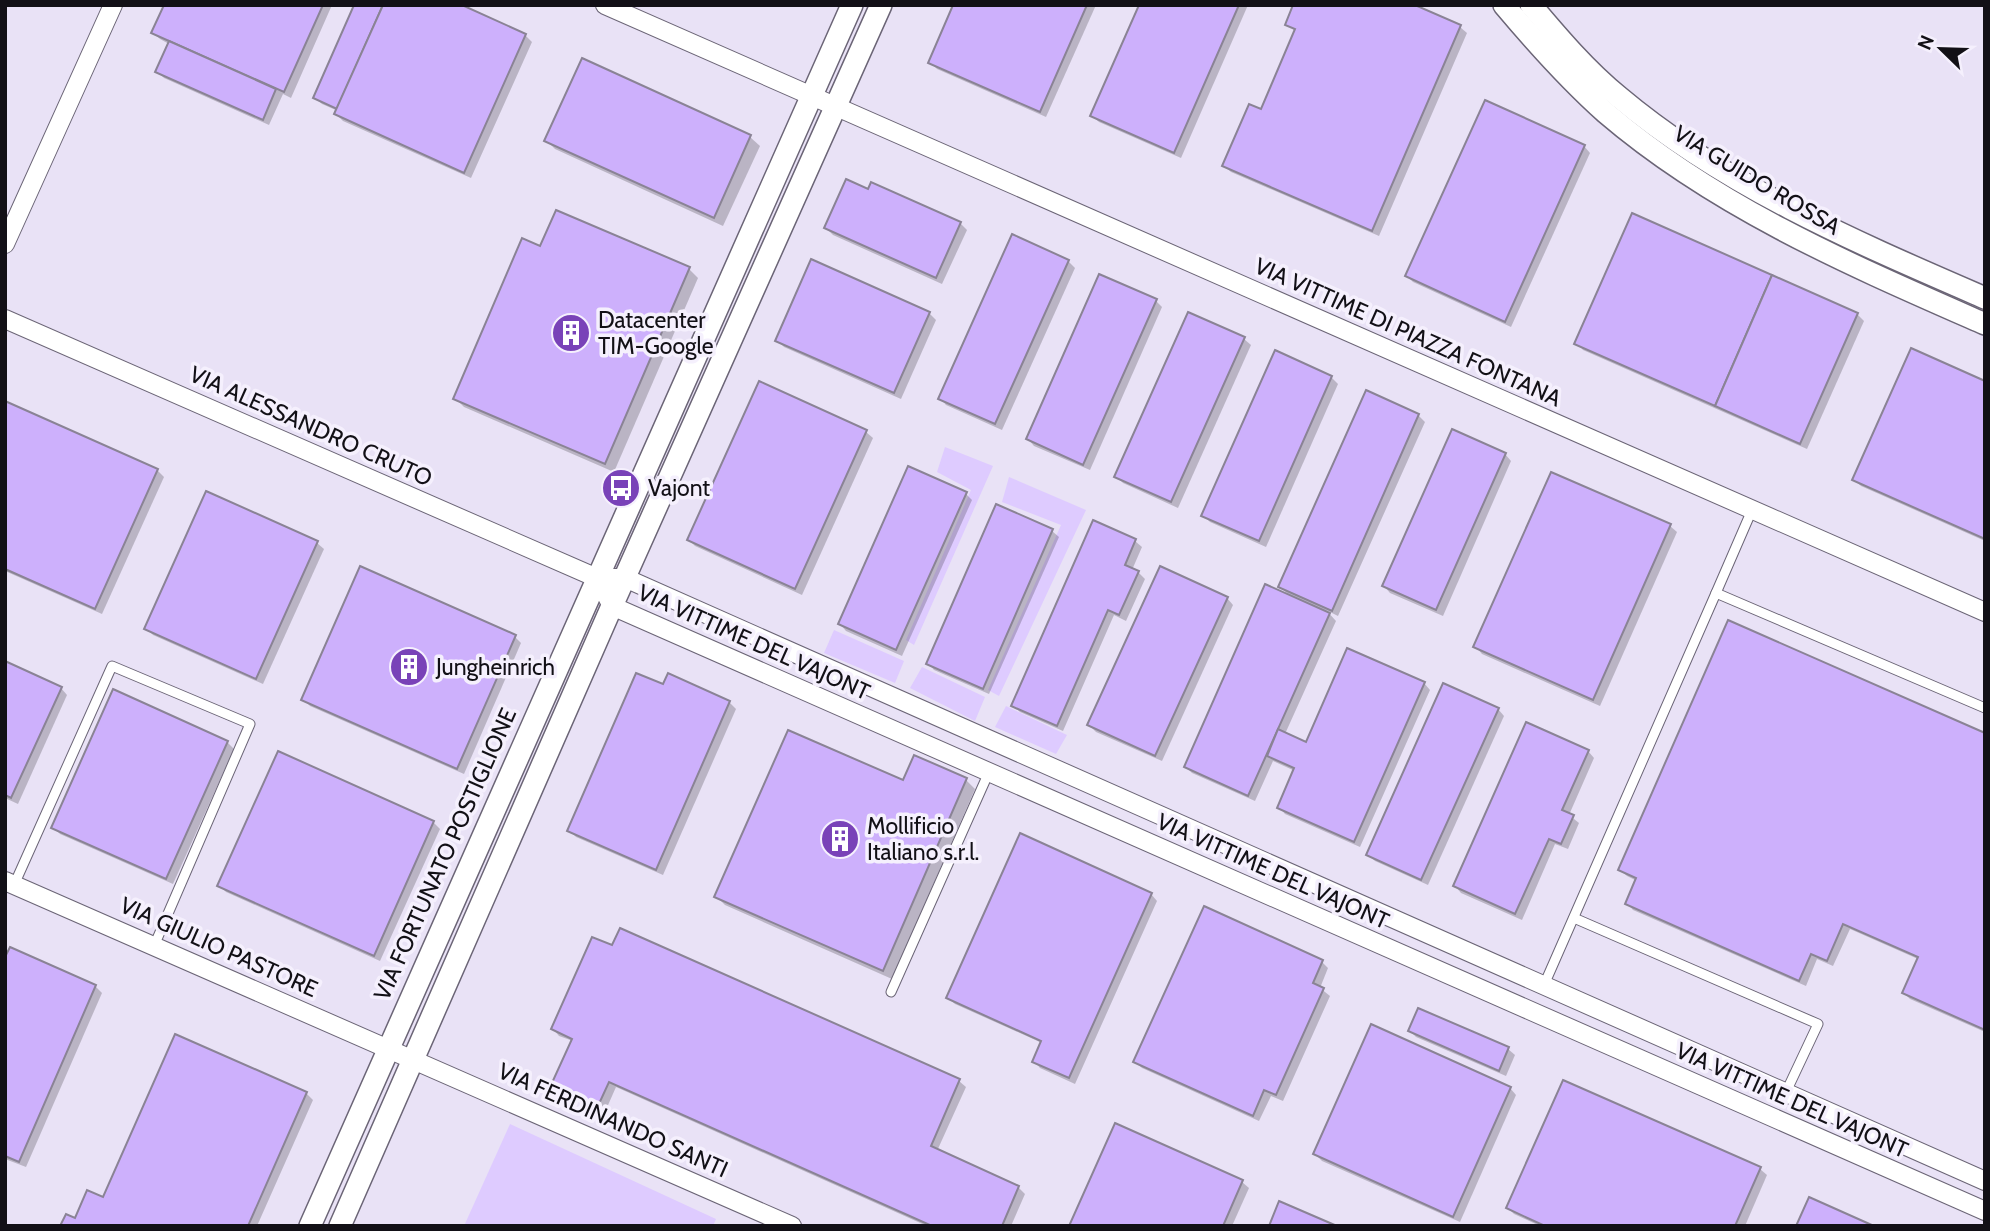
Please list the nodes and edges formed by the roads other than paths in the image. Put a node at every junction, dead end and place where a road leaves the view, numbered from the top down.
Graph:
1 (113, 5) edge
2 (605, 5) edge
3 (852, 5) edge
4 (881, 5) edge
5 (1504, 5) edge
6 (1531, 5) edge
7 (811, 97) junction
8 (835, 107) junction
9 (5, 244) edge
10 (1985, 298) edge
11 (5, 319) edge
12 (1985, 324) edge
13 (696, 354) junction
14 (720, 365) junction
15 (1752, 510) junction
16 (597, 578) junction
17 (625, 578) junction
18 (1716, 593) junction
19 (612, 606) junction
20 (1985, 612) edge
21 (853, 679) junction
22 (841, 707) junction
23 (1985, 708) edge
24 (989, 772) junction
25 (475, 853) junction
26 (499, 864) junction
27 (10, 883) edge
28 (1390, 917) junction
29 (1573, 918) junction
30 (1379, 944) junction
31 (154, 946) junction
32 (1544, 985) junction
33 (891, 992) dead end
34 (1532, 1012) junction
35 (388, 1048) junction
36 (413, 1058) junction
37 (1786, 1092) junction
38 (1836, 1115) junction
39 (1774, 1119) junction
40 (1825, 1141) junction
41 (1957, 1169) junction
42 (1985, 1181) edge
43 (1947, 1194) junction
44 (1985, 1211) edge
45 (310, 1226) edge
46 (340, 1226) edge
47 (792, 1226) edge

1 - 9 street
2 - 7 street, VIA VITTIME DI PIAZZA FONTANA
3 - 7 street, VIA FORTUNATO POSTIGLIONE
4 - 8 street
5 - 12 street, VIA GUIDO ROSSA
6 - 10 street, VIA GUIDO ROSSA
7 - 8 street, VIA VITTIME DI PIAZZA FONTANA
7 - 13 street, VIA FORTUNATO POSTIGLIONE
8 - 14 street
8 - 15 street, VIA VITTIME DI PIAZZA FONTANA
11 - 16 street, VIA ALESSANDRO CRUTO
13 - 14 lane
13 - 16 street, VIA FORTUNATO POSTIGLIONE
14 - 17 street
15 - 18 lane
15 - 20 street, VIA VITTIME DI PIAZZA FONTANA
16 - 17 street, VIA VITTIME DEL VAJONT
16 - 19 street, VIA VITTIME DEL VAJONT
16 - 25 street, VIA FORTUNATO POSTIGLIONE
17 - 19 street
17 - 21 street, VIA VITTIME DEL VAJONT
18 - 23 lane
18 - 29 lane
19 - 22 street, VIA VITTIME DEL VAJONT
19 - 26 street
21 - 22 street
21 - 28 street, VIA VITTIME DEL VAJONT
22 - 24 street, VIA VITTIME DEL VAJONT
24 - 30 street, VIA VITTIME DEL VAJONT
24 - 33 lane
25 - 26 lane
25 - 35 street, VIA FORTUNATO POSTIGLIONE
26 - 36 street
27 - 31 street, VIA GIULIO PASTORE
27 - 31 lane
28 - 30 street
28 - 32 street, VIA VITTIME DEL VAJONT
29 - 32 lane
29 - 37 lane
30 - 34 street, VIA VITTIME DEL VAJONT
31 - 35 street, VIA GIULIO PASTORE
32 - 34 street
32 - 37 street, VIA VITTIME DEL VAJONT
34 - 39 street, VIA VITTIME DEL VAJONT
35 - 36 street, VIA GIULIO PASTORE
35 - 45 street, VIA FORTUNATO POSTIGLIONE
36 - 46 street
36 - 47 street, VIA FERDINANDO SANTI
37 - 38 street, VIA VITTIME DEL VAJONT
37 - 39 street
38 - 40 street
38 - 41 street, VIA VITTIME DEL VAJONT
39 - 40 street, VIA VITTIME DEL VAJONT
40 - 43 street, VIA VITTIME DEL VAJONT
41 - 42 street, VIA VITTIME DEL VAJONT
41 - 43 street
43 - 44 street, VIA VITTIME DEL VAJONT

